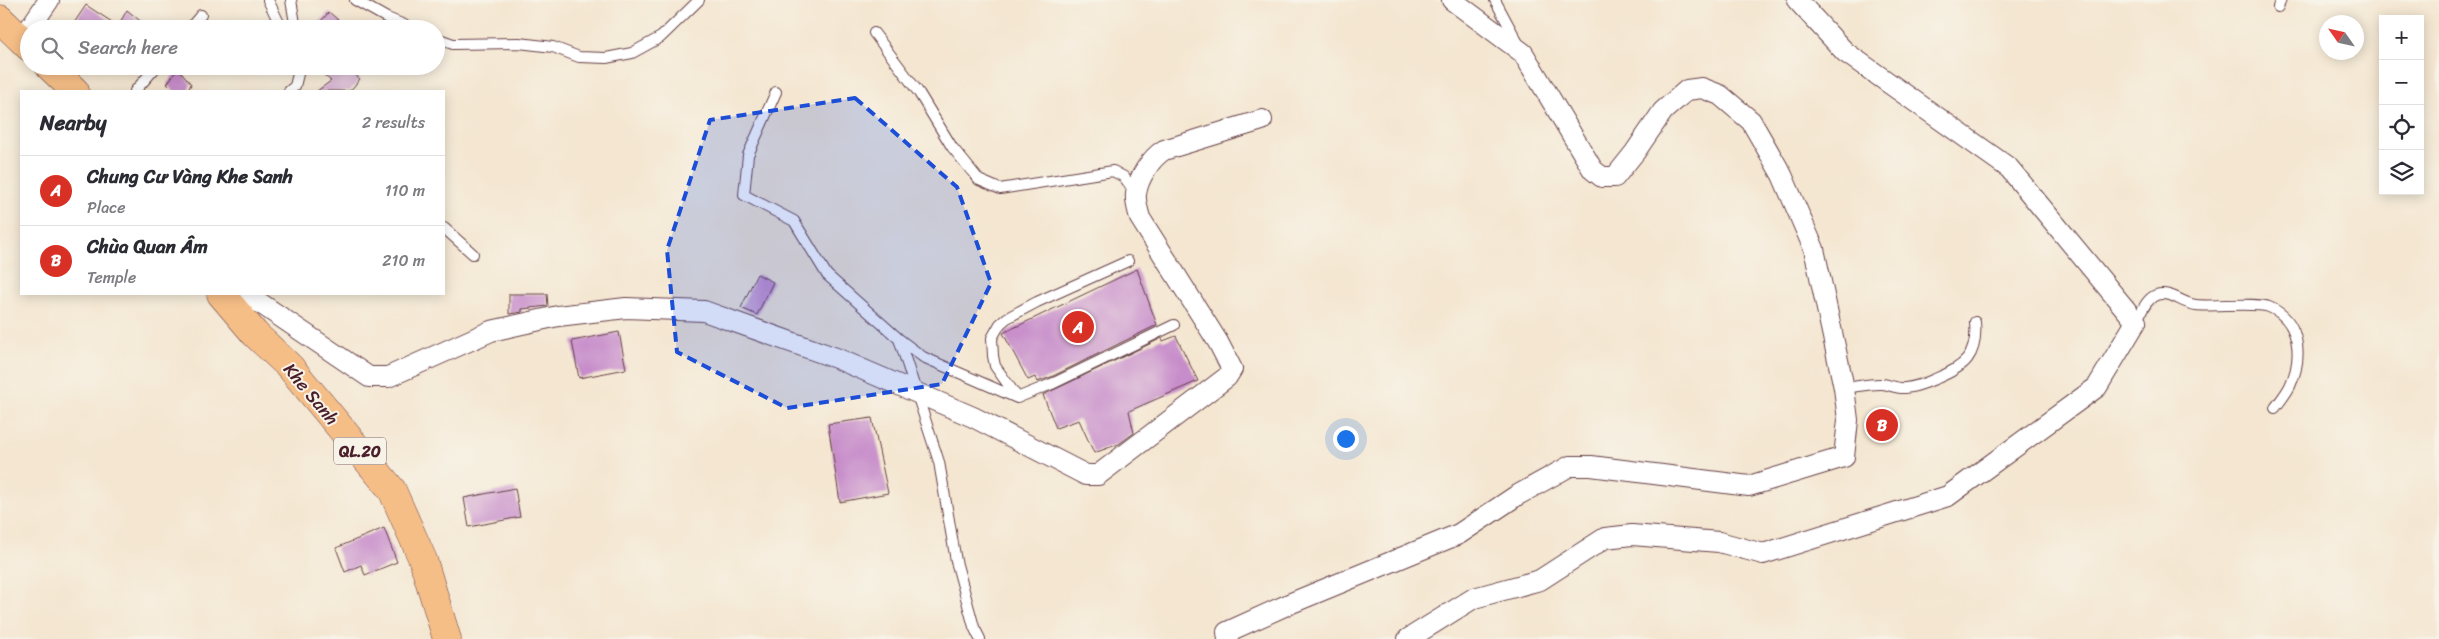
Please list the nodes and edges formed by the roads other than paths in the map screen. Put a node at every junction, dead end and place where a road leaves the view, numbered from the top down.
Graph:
1 (48, 0) edge
2 (268, 0) edge
3 (291, 0) edge
4 (355, 0) edge
5 (699, 0) edge
6 (1452, 0) edge
7 (1495, 0) edge
8 (1797, 0) edge
9 (201, 15) dead end
10 (0, 19) edge
11 (36, 20) edge
12 (197, 20) edge
13 (278, 20) edge
14 (294, 20) edge
15 (392, 20) edge
16 (20, 32) edge
17 (874, 33) dead end
18 (445, 41) edge
19 (1523, 53) junction
20 (59, 75) edge
21 (149, 75) edge
22 (298, 75) edge
23 (75, 90) edge
24 (136, 90) edge
25 (291, 90) edge
26 (776, 92) dead end
27 (1262, 120) dead end
28 (1136, 193) junction
29 (445, 229) edge
30 (473, 254) dead end
31 (1128, 262) dead end
32 (222, 296) edge
33 (1976, 322) dead end
34 (2136, 322) junction
35 (1174, 325) dead end
36 (899, 339) junction
37 (1844, 388) junction
38 (914, 392) junction
39 (1017, 398) junction
40 (2274, 408) dead end
41 (447, 639) edge
42 (980, 639) edge
43 (1228, 639) edge
44 (1408, 639) edge

1 - 11 street
2 - 13 lane
3 - 14 lane
4 - 15 lane
5 - 18 lane
6 - 19 street
7 - 19 lane
8 - 34 street
9 - 12 lane
10 - 16 highway
17 - 28 lane
19 - 37 street
20 - 23 highway
21 - 24 lane
22 - 25 lane
26 - 36 lane
27 - 28 street
28 - 38 street
29 - 30 lane
31 - 39 lane
32 - 38 street
32 - 41 highway, Khe Sanh / QL.20
33 - 37 lane
34 - 40 lane
34 - 44 street
35 - 39 lane
36 - 38 lane
36 - 39 lane
37 - 43 street
38 - 42 lane

